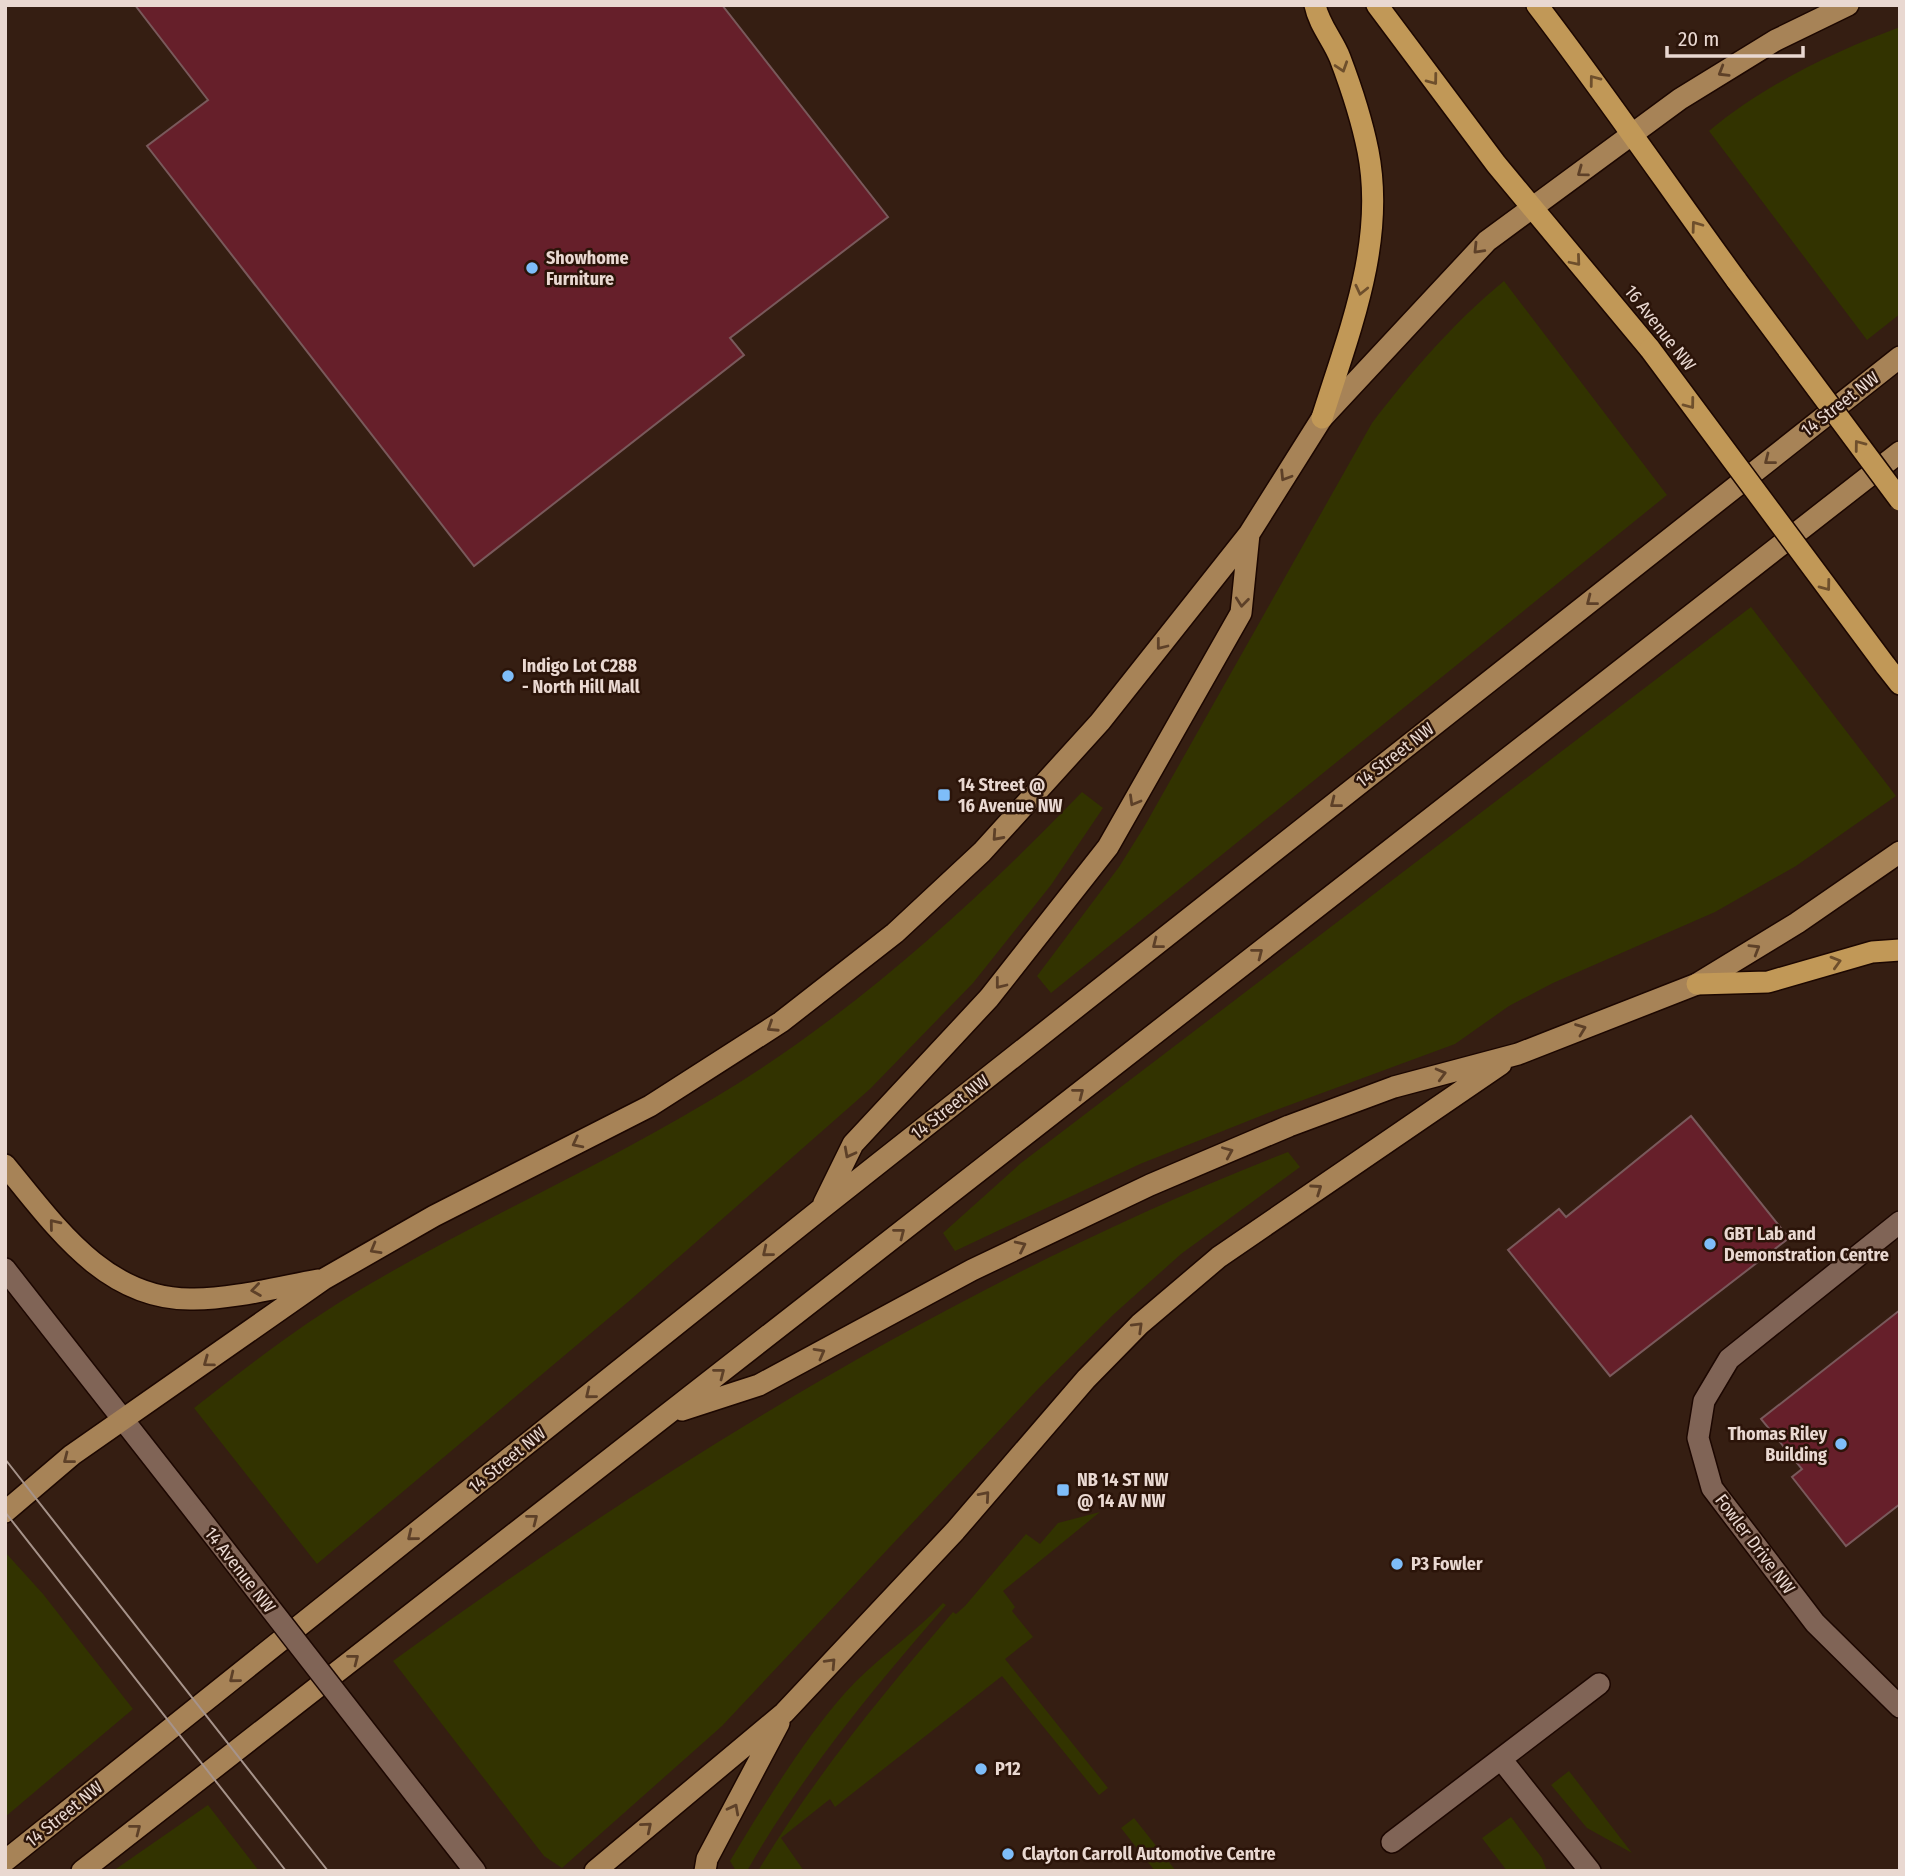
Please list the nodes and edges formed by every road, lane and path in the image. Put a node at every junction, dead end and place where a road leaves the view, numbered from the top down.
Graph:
1 (1315, 5) edge
2 (1377, 5) edge
3 (1537, 5) edge
4 (1848, 5) edge
5 (1632, 137) junction
6 (1533, 208) junction
7 (1900, 357) edge
8 (1322, 418) junction
9 (1900, 452) edge
10 (1900, 500) edge
11 (1249, 534) junction
12 (1900, 684) edge
13 (1900, 852) edge
14 (1900, 950) edge
15 (1697, 984) junction
16 (1518, 1054) junction
17 (5, 1165) edge
18 (821, 1209) junction
19 (1900, 1222) edge
20 (5, 1269) edge
21 (324, 1279) junction
22 (666, 1415) junction
23 (124, 1421) junction
24 (5, 1512) edge
25 (1599, 1684) dead end
26 (1900, 1707) edge
27 (784, 1713) junction
28 (1501, 1759) junction
29 (1392, 1842) dead end
30 (5, 1861) edge
31 (1590, 1869) edge
32 (82, 1871) edge
33 (475, 1871) edge
34 (595, 1871) edge
35 (705, 1871) edge

1 -> 8 highway
2 -> 6 highway, 16 Avenue NW
5 -> 3 highway
4 -> 5 main road
5 -> 6 main road
10 -> 5 highway, bridge
6 -> 8 main road
6 -> 12 highway, 16 Avenue NW, bridge
7 -> 18 main road, 14 Street NW
8 -> 11 main road
22 -> 9 main road
11 -> 18 main road
11 -> 21 main road
15 -> 13 main road
15 -> 14 highway
16 -> 15 main road
22 -> 16 main road
27 -> 16 main road
21 -> 17 main road
18 -> 30 main road, 14 Street NW
19 - 26 street, Fowler Drive NW
20 - 23 street, 14 Avenue NW
21 -> 23 main road
32 -> 22 main road
23 -> 24 main road
23 - 33 street, 14 Avenue NW, bridge
25 - 28 street
34 -> 27 main road
35 -> 27 main road
28 - 29 street
28 - 31 street

